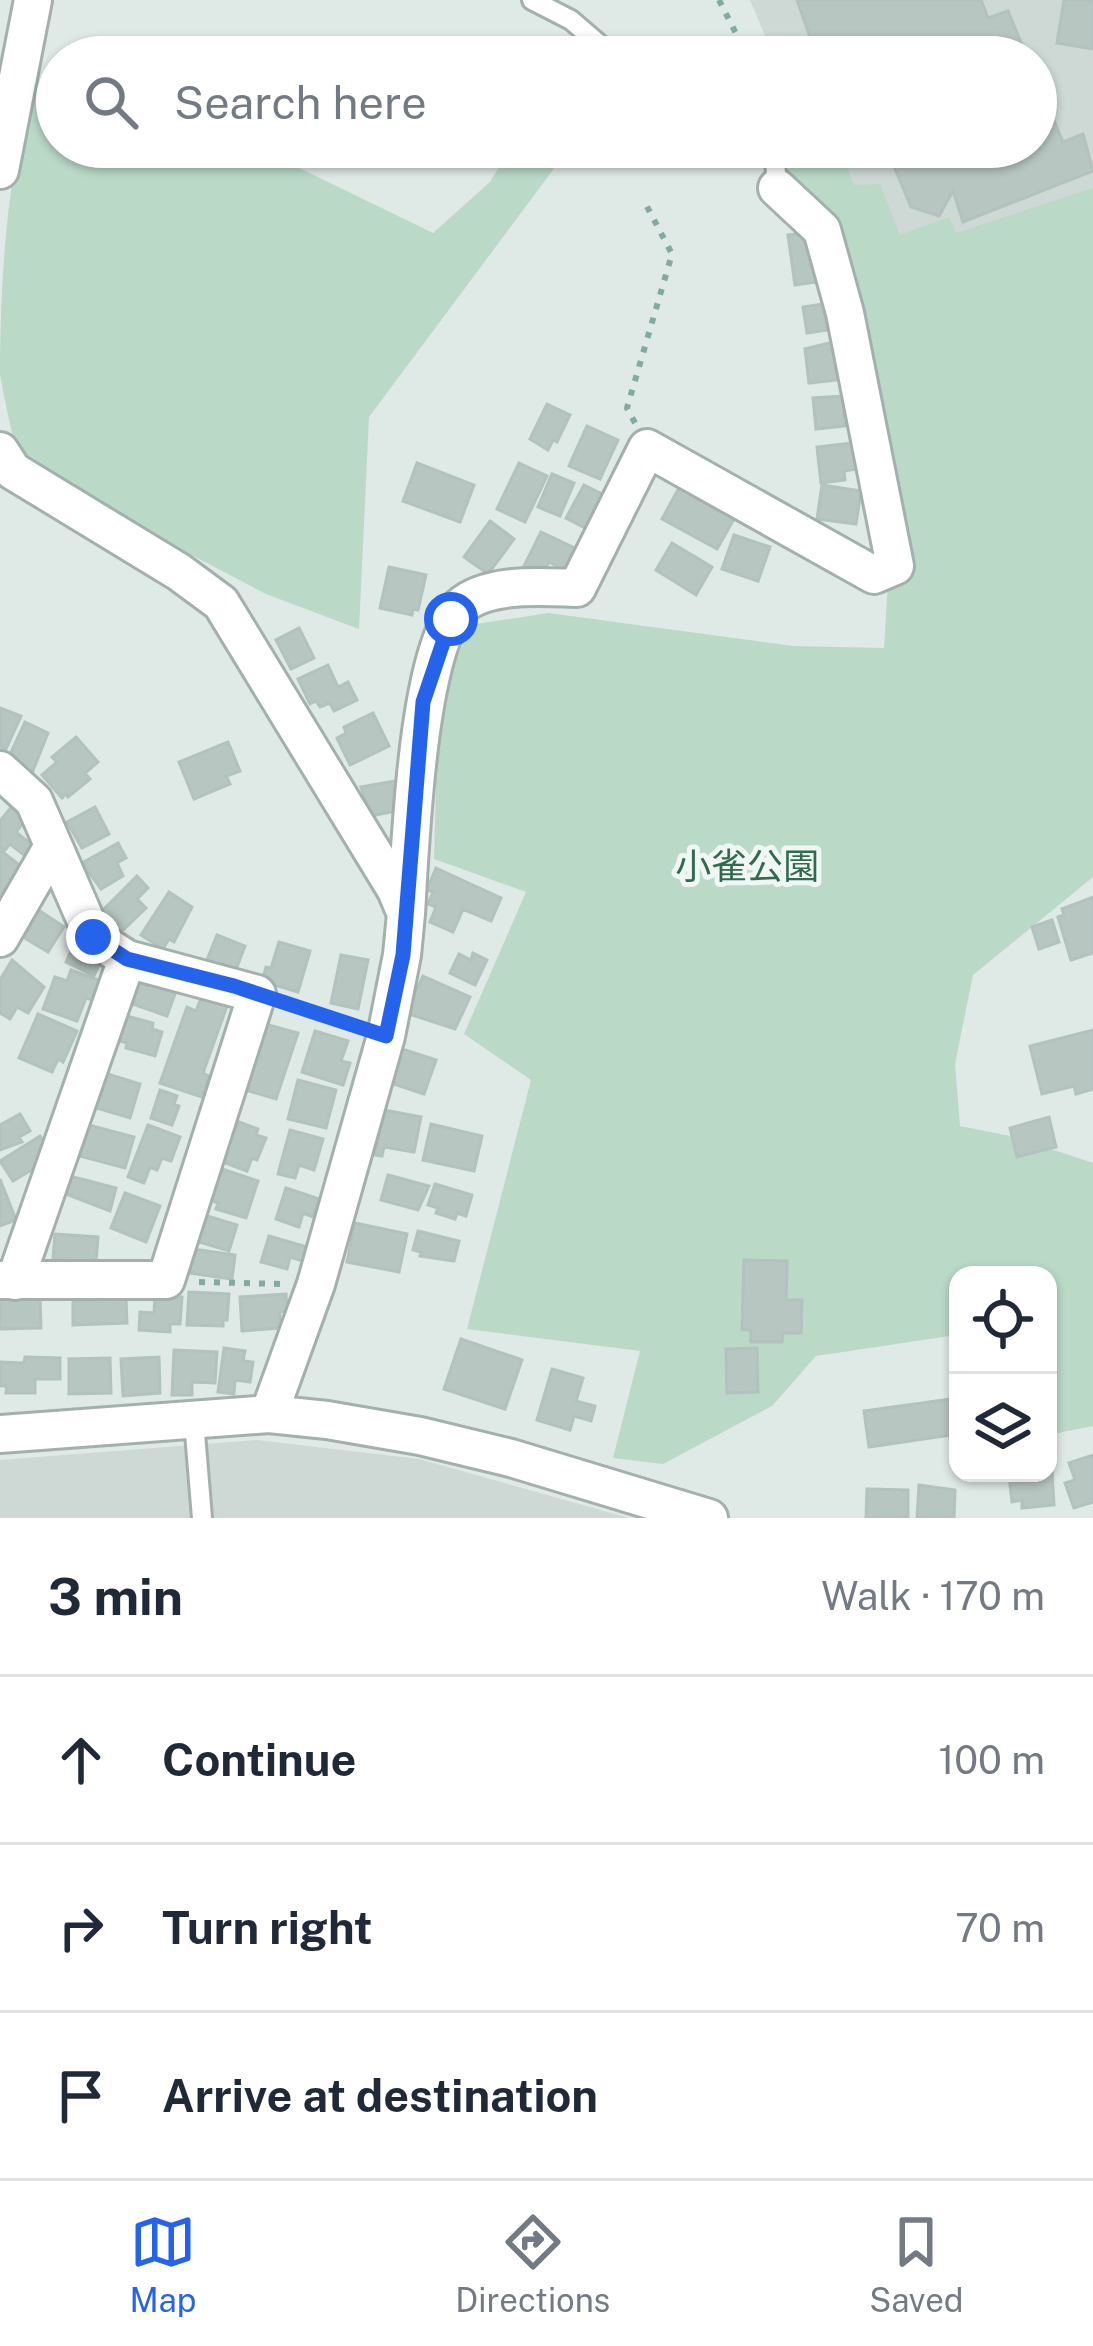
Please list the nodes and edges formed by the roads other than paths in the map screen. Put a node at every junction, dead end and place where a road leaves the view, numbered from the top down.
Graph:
1 (33, 0) edge
2 (532, 0) edge
3 (590, 36) edge
4 (776, 168) edge
5 (0, 170) edge
6 (777, 188) joint
7 (0, 451) edge
8 (0, 770) edge
9 (53, 846) junction
10 (406, 914) junction
11 (0, 938) edge
12 (127, 959) junction
13 (8, 1281) edge
14 (268, 1414) junction
15 (194, 1420) junction
16 (0, 1434) edge
17 (202, 1518) edge
18 (709, 1518) edge

1 - 5 street
2 - 3 lane
4 - 6 lane
6 - 10 street
7 - 10 street
8 - 9 street
9 - 11 street
9 - 12 street
10 - 14 street
12 - 13 street
12 - 13 street
14 - 15 street
14 - 18 street
15 - 16 street
15 - 17 lane

